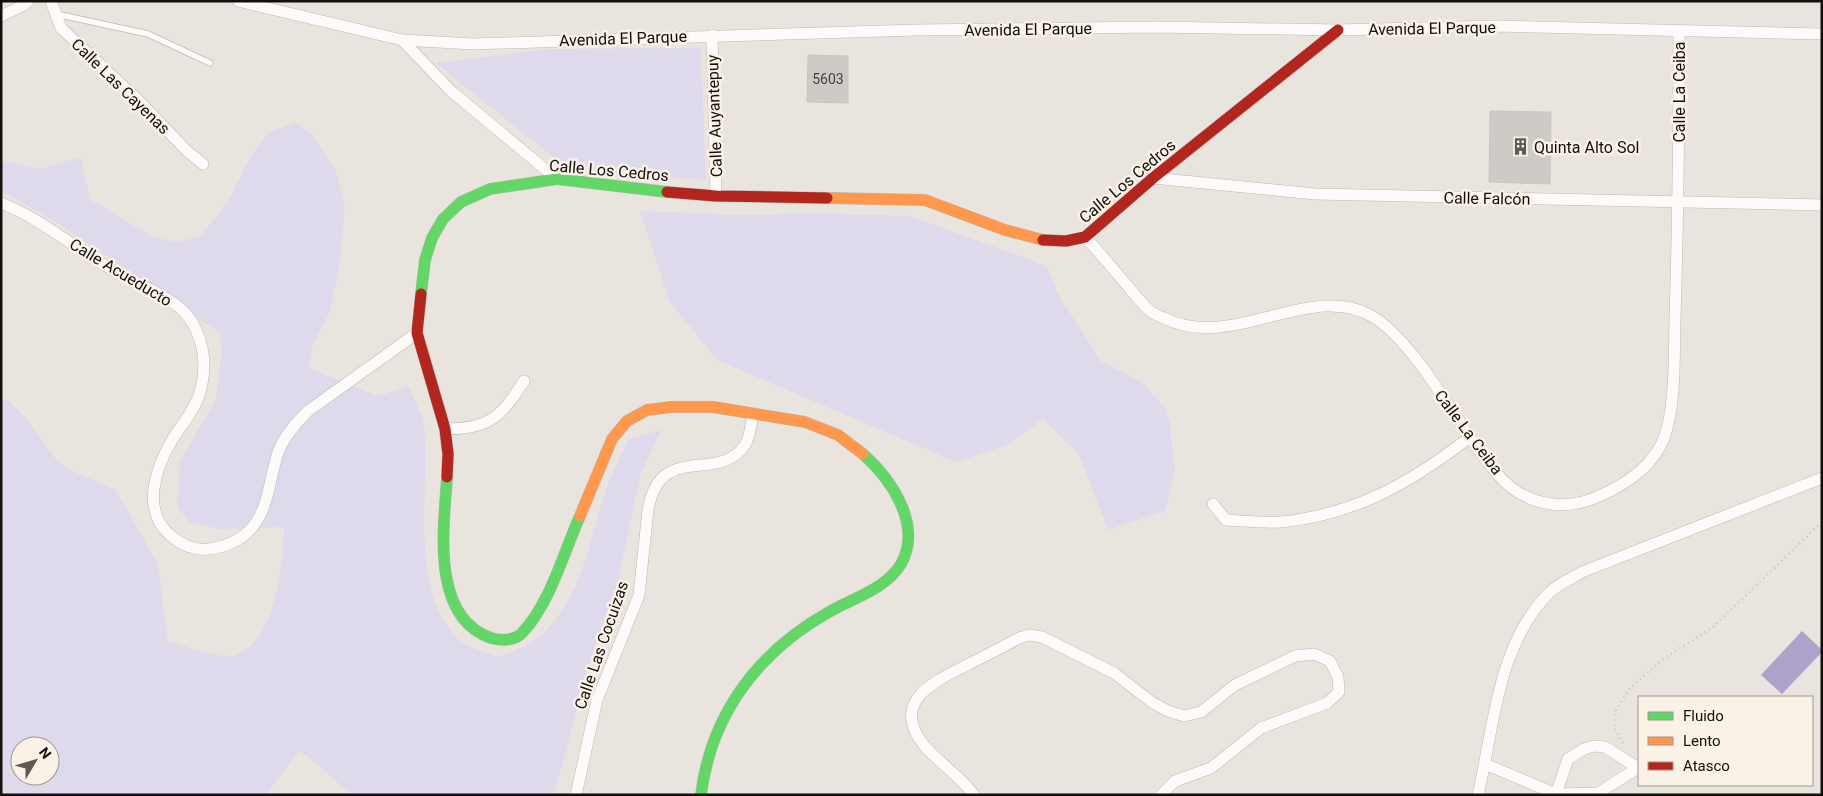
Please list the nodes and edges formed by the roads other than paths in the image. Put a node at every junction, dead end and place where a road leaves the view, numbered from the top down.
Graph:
1 (28, 1) edge
2 (51, 1) edge
3 (238, 1) edge
4 (56, 14) junction
5 (1, 16) edge
6 (1338, 30) junction
7 (1679, 32) junction
8 (1822, 34) edge
9 (712, 35) junction
10 (402, 40) junction
11 (210, 63) dead end
12 (203, 164) dead end
13 (1153, 178) junction
14 (557, 179) junction
15 (716, 196) junction
16 (1, 203) edge
17 (1679, 204) junction
18 (1822, 206) edge
19 (1085, 237) junction
20 (417, 333) junction
21 (524, 381) dead end
22 (753, 415) junction
23 (445, 429) junction
24 (1470, 437) junction
25 (1822, 478) edge
26 (1213, 504) dead end
27 (1485, 764) junction
28 (1556, 794) edge
29 (576, 795) edge
30 (701, 795) edge
31 (974, 795) edge
32 (1161, 795) edge
33 (1478, 795) edge

1 - 5 street
2 - 4 street, Calle Las Cayenas
3 - 10 street, Avenida El Parque
4 - 11 lane
4 - 12 street, Calle Las Cayenas
6 - 7 street, Avenida El Parque
6 - 9 street, Avenida El Parque
6 - 13 street, Calle Los Cedros
7 - 8 street, Avenida El Parque
7 - 17 street, Calle La Ceiba
9 - 10 street, Avenida El Parque
9 - 15 street, Calle Auyantepuy
10 - 14 street
13 - 17 street, Calle Falcón
13 - 19 street, Calle Los Cedros
14 - 15 street, Calle Los Cedros
14 - 20 street, Calle Los Cedros
15 - 19 street, Calle Los Cedros
16 - 20 street, Calle Acueducto
17 - 18 street, Calle Falcón
17 - 24 street, Calle La Ceiba
19 - 24 street, Calle La Ceiba
20 - 23 street, Calle Los Cedros
21 - 23 street
22 - 23 street, Calle Los Cedros
22 - 29 street, Calle Las Cocuizas
22 - 30 street
24 - 26 street
25 - 27 street
27 - 28 street
27 - 33 street
28 - 28 street
31 - 32 street

